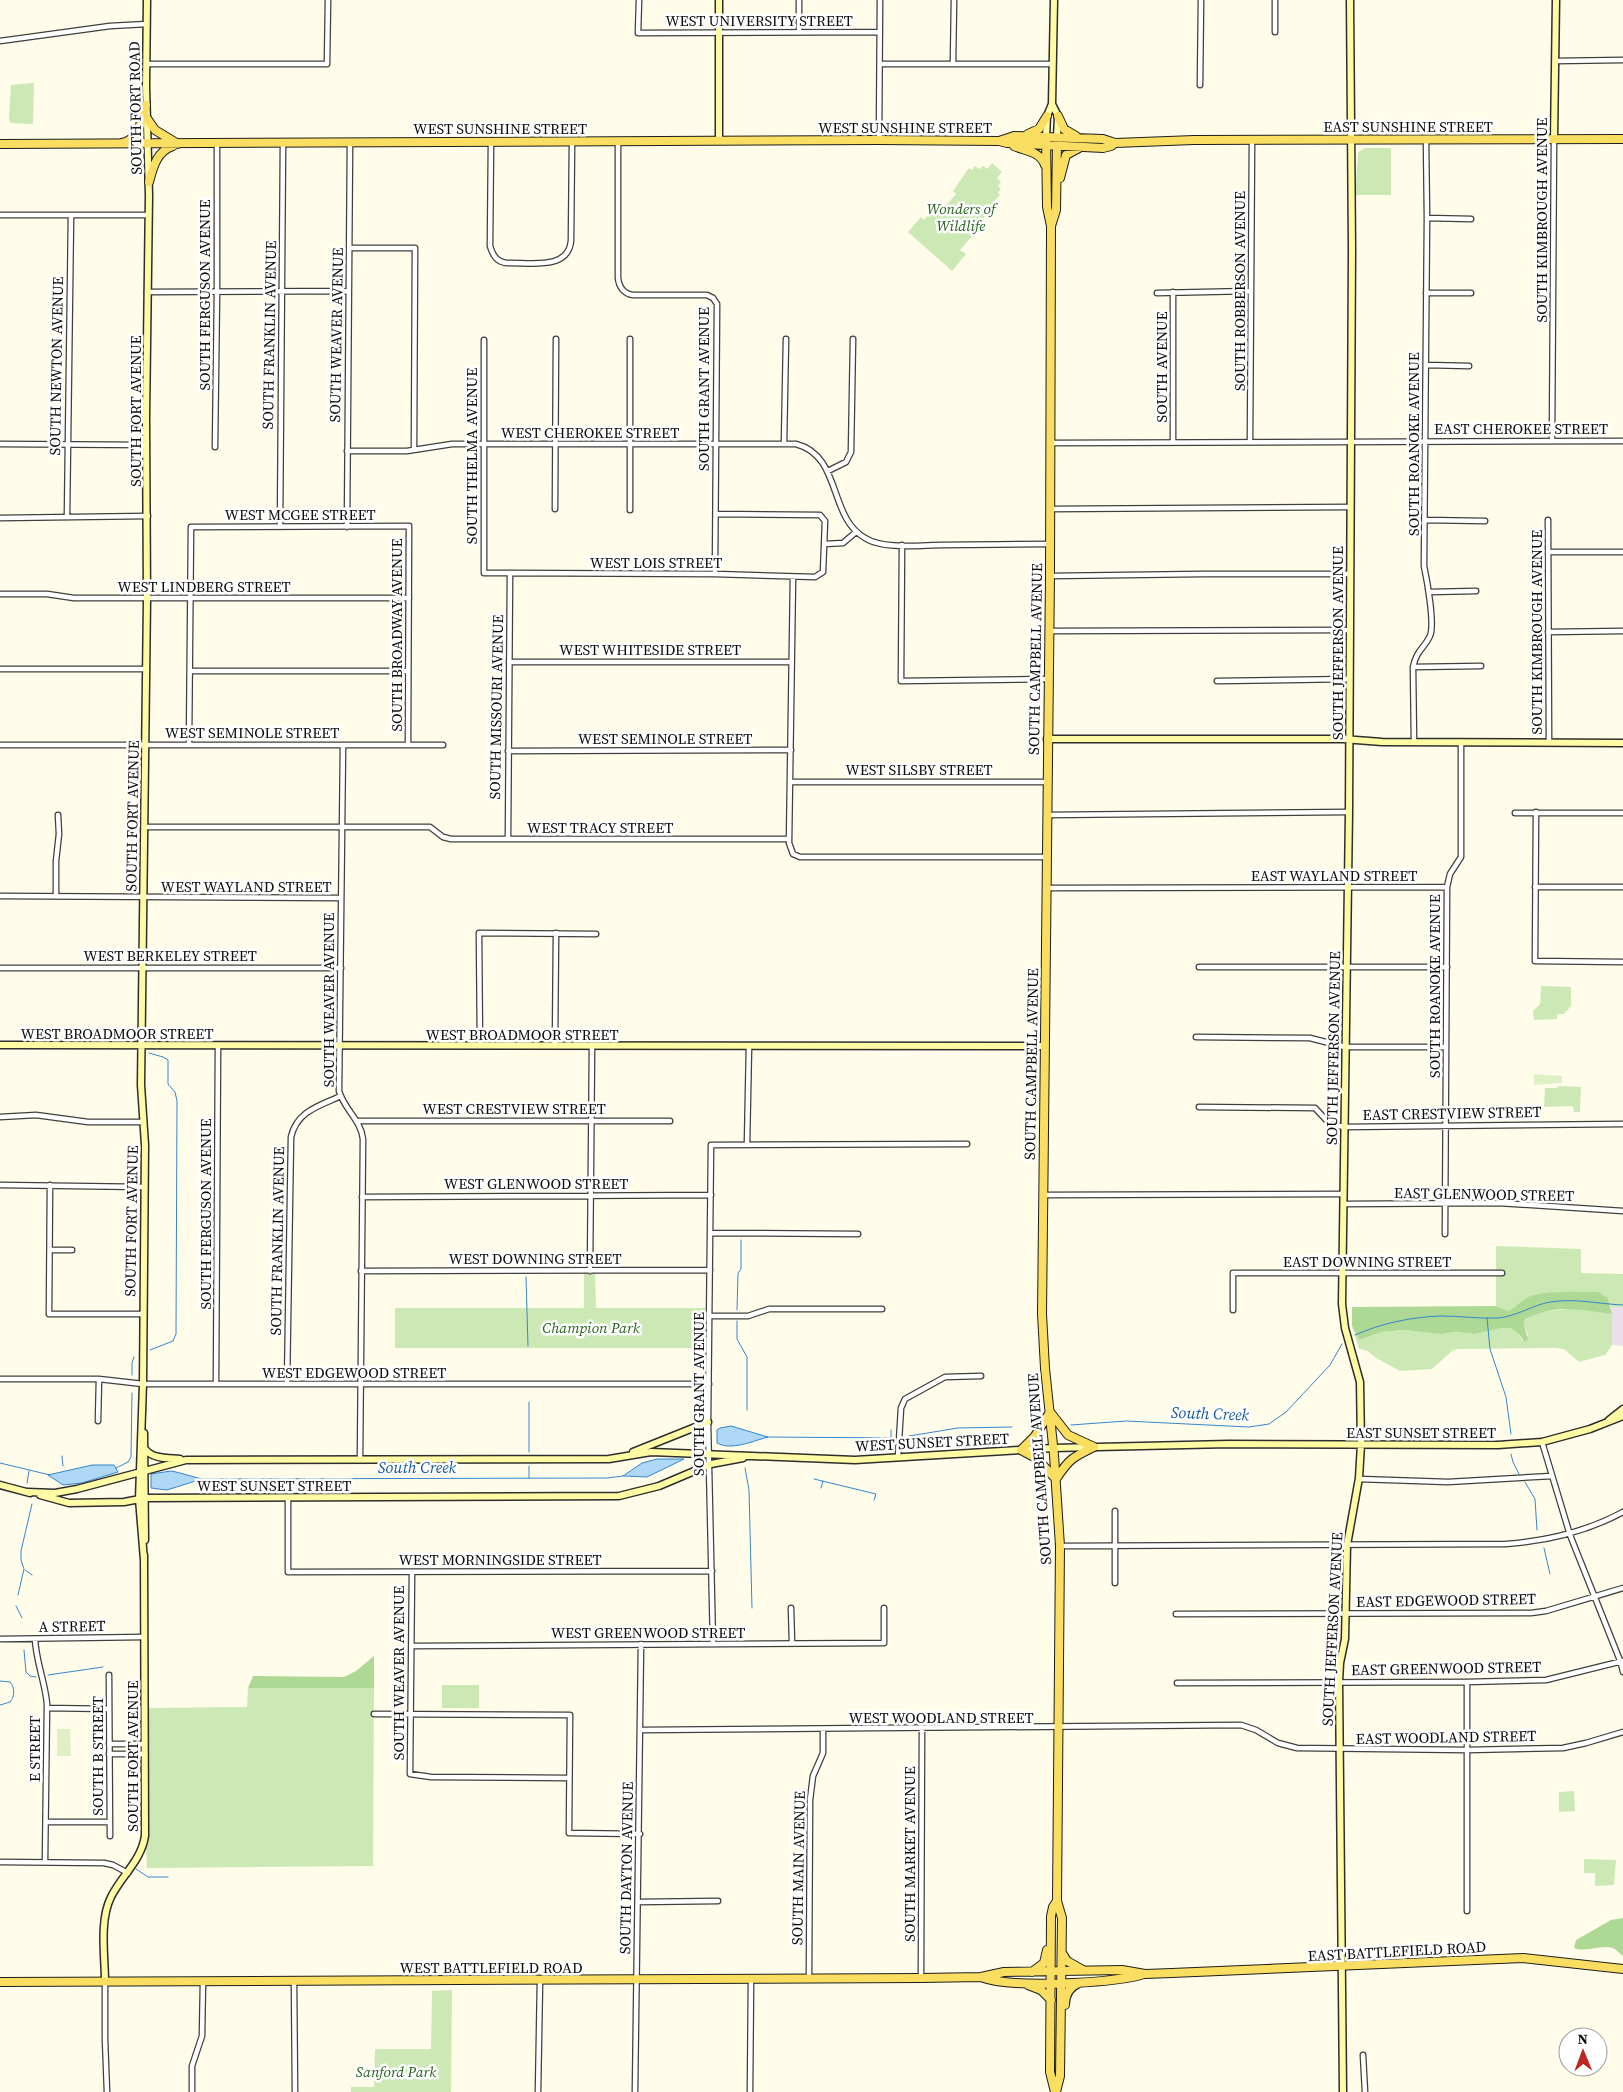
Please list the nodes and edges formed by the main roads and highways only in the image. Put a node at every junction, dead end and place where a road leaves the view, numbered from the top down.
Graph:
1 (146, 105) road end
2 (146, 116) road end
3 (1047, 116) road end
4 (1058, 116) road end
5 (1023, 136) junction
6 (1046, 137) junction
7 (1057, 137) junction
8 (1082, 138) junction
9 (1623, 139) edge
10 (1194, 140) joint
11 (1003, 142) junction
12 (1115, 143) junction
13 (0, 144) edge
14 (178, 144) junction
15 (112, 145) junction
16 (1046, 146) junction
17 (1057, 146) junction
18 (1082, 147) junction
19 (1046, 172) junction
20 (149, 182) road end
21 (1057, 187) junction
22 (1051, 226) junction
23 (1050, 1412) junction
24 (1056, 1479) junction
25 (1057, 1901) junction
26 (1052, 1921) junction
27 (1062, 1951) junction
28 (1623, 1969) edge
29 (1085, 1971) junction
30 (1031, 1972) junction
31 (1051, 1972) junction
32 (1061, 1972) junction
33 (1172, 1973) joint
34 (1145, 1974) junction
35 (981, 1977) junction
36 (0, 1982) edge
37 (1061, 1982) junction
38 (1084, 1982) junction
39 (1024, 1983) junction
40 (1051, 1983) junction
41 (1051, 2000) junction
42 (1060, 2044) junction
43 (1055, 2092) edge

1 - 15 main road
2 - 14 main road
3 - 5 main road
4 - 8 main road
5 - 6 main road, WEST SUNSHINE STREET
5 - 11 main road, WEST SUNSHINE STREET
6 - 7 main road, WEST SUNSHINE STREET
6 - 16 main road, SOUTH CAMPBELL AVENUE
7 - 8 main road, WEST SUNSHINE STREET
7 - 17 main road, SOUTH CAMPBELL AVENUE
8 - 12 main road, WEST SUNSHINE STREET
9 - 10 main road, EAST SUNSHINE STREET
10 - 12 main road, WEST SUNSHINE STREET
11 - 14 main road, WEST SUNSHINE STREET
11 - 16 main road, WEST SUNSHINE STREET
11 - 19 main road
12 - 18 main road, WEST SUNSHINE STREET
13 - 15 main road, WEST SUNSHINE STREET
14 - 15 main road, WEST SUNSHINE STREET
14 - 20 main road
16 - 17 main road, WEST SUNSHINE STREET
16 - 19 main road, SOUTH CAMPBELL AVENUE
17 - 18 main road, WEST SUNSHINE STREET
17 - 21 main road, SOUTH CAMPBELL AVENUE
18 - 21 main road
19 - 22 main road, SOUTH CAMPBELL AVENUE
21 - 22 main road, SOUTH CAMPBELL AVENUE
22 - 23 main road, SOUTH CAMPBELL AVENUE
23 - 24 main road, SOUTH CAMPBELL AVENUE
23 - 24 main road
23 - 24 main road
24 - 25 main road, SOUTH CAMPBELL AVENUE
25 - 26 main road, SOUTH CAMPBELL AVENUE
25 - 27 main road, SOUTH CAMPBELL AVENUE
26 - 30 main road
26 - 31 main road, SOUTH CAMPBELL AVENUE
27 - 29 main road
27 - 32 main road, SOUTH CAMPBELL AVENUE
28 - 33 main road, EAST BATTLEFIELD ROAD
29 - 32 main road, WEST BATTLEFIELD ROAD
29 - 34 main road, WEST BATTLEFIELD ROAD
30 - 31 main road, WEST BATTLEFIELD ROAD
30 - 35 main road, WEST BATTLEFIELD ROAD
31 - 32 main road, WEST BATTLEFIELD ROAD
31 - 40 main road, SOUTH CAMPBELL AVENUE
32 - 37 main road, SOUTH CAMPBELL AVENUE
33 - 34 main road, WEST BATTLEFIELD ROAD
34 - 38 main road, WEST BATTLEFIELD ROAD
35 - 36 main road, WEST BATTLEFIELD ROAD
35 - 39 main road, WEST BATTLEFIELD ROAD
37 - 38 main road, WEST BATTLEFIELD ROAD
37 - 40 main road, WEST BATTLEFIELD ROAD
37 - 42 main road, SOUTH CAMPBELL AVENUE
38 - 42 main road
39 - 40 main road, WEST BATTLEFIELD ROAD
39 - 41 main road
40 - 41 main road, SOUTH CAMPBELL AVENUE
41 - 43 main road, SOUTH CAMPBELL AVENUE
42 - 43 main road, SOUTH CAMPBELL AVENUE

